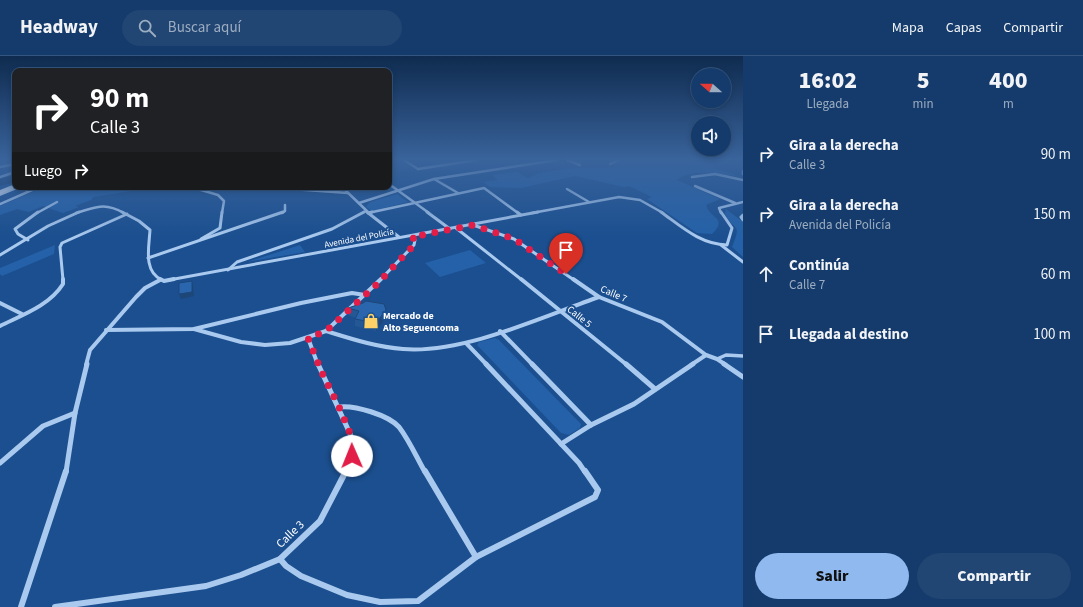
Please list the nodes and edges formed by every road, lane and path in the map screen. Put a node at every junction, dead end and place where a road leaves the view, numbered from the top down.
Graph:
1 (11, 186) edge
2 (392, 186) edge
3 (410, 186) edge
4 (446, 186) edge
5 (695, 186) dead end
6 (12, 188) edge
7 (567, 189) dead end
8 (0, 190) edge
9 (32, 190) edge
10 (200, 190) edge
11 (314, 190) edge
12 (345, 190) edge
13 (397, 190) junction
14 (348, 193) junction
15 (458, 193) junction
16 (57, 202) dead end
17 (412, 202) junction
18 (589, 202) junction
19 (743, 202) edge
20 (359, 203) junction
21 (735, 203) junction
22 (0, 204) edge
23 (285, 205) dead end
24 (367, 212) junction
25 (127, 214) junction
26 (521, 215) junction
27 (743, 215) edge
28 (743, 220) edge
29 (473, 225) junction
30 (456, 228) junction
31 (450, 229) junction
32 (399, 237) junction
33 (412, 237) junction
34 (28, 240) junction
35 (199, 242) junction
36 (721, 245) junction
37 (0, 255) edge
38 (148, 258) junction
39 (743, 262) edge
40 (228, 270) junction
41 (160, 280) junction
42 (365, 295) junction
43 (599, 297) junction
44 (0, 303) edge
45 (561, 311) junction
46 (22, 314) junction
47 (0, 326) edge
48 (194, 329) junction
49 (106, 330) junction
50 (326, 331) junction
51 (500, 332) junction
52 (308, 338) junction
53 (466, 343) junction
54 (706, 355) junction
55 (743, 356) edge
56 (717, 359) junction
57 (743, 377) edge
58 (655, 389) junction
59 (339, 407) junction
60 (75, 413) junction
61 (592, 425) junction
62 (561, 444) junction
63 (0, 463) edge
64 (476, 557) junction
65 (280, 559) junction
66 (21, 607) edge
67 (56, 607) edge

1 - 8 main road
2 - 13 street
3 - 13 street
4 - 15 street
5 - 21 street
6 - 8 main road
7 - 18 street
9 - 22 street
10 - 35 street
11 - 14 street
12 - 14 street
13 - 17 street
13 - 20 street
14 - 20 street
15 - 17 street
15 - 26 street
16 - 34 street
17 - 24 street
17 - 31 street
18 - 26 street, Avenida del Policía
18 - 36 street, Avenida del Policía
19 - 21 street
20 - 24 street
21 - 36 street
23 - 35 street
24 - 32 street
24 - 40 street
25 - 34 street
25 - 38 street
25 - 46 street
26 - 29 street, Avenida del Policía
27 - 28 street
29 - 30 street, Avenida del Policía
29 - 43 street, Calle 7
30 - 31 street, Avenida del Policía
30 - 45 street, Calle 5
31 - 33 street, Avenida del Policía
32 - 33 street, Avenida del Policía
32 - 40 street, Avenida del Policía
33 - 42 street
34 - 37 street
35 - 38 street
36 - 39 street
38 - 41 street
40 - 41 street, Avenida del Policía
41 - 49 street
42 - 48 street
42 - 50 street
43 - 45 street
43 - 54 street, Calle 7
44 - 46 street
45 - 51 street
45 - 58 street, Calle 5
46 - 47 street
48 - 49 street
48 - 52 street
49 - 60 street
50 - 52 street
50 - 53 street
51 - 53 street
51 - 61 street
52 - 59 street, Calle 3
53 - 62 street
54 - 56 street, Calle 7
54 - 58 street
55 - 56 street
56 - 57 street, Calle 7
58 - 61 street
59 - 64 street
59 - 65 street, Calle 3
60 - 63 street
60 - 66 street
61 - 62 street
62 - 64 street
64 - 65 street
65 - 67 street, Calle 3

